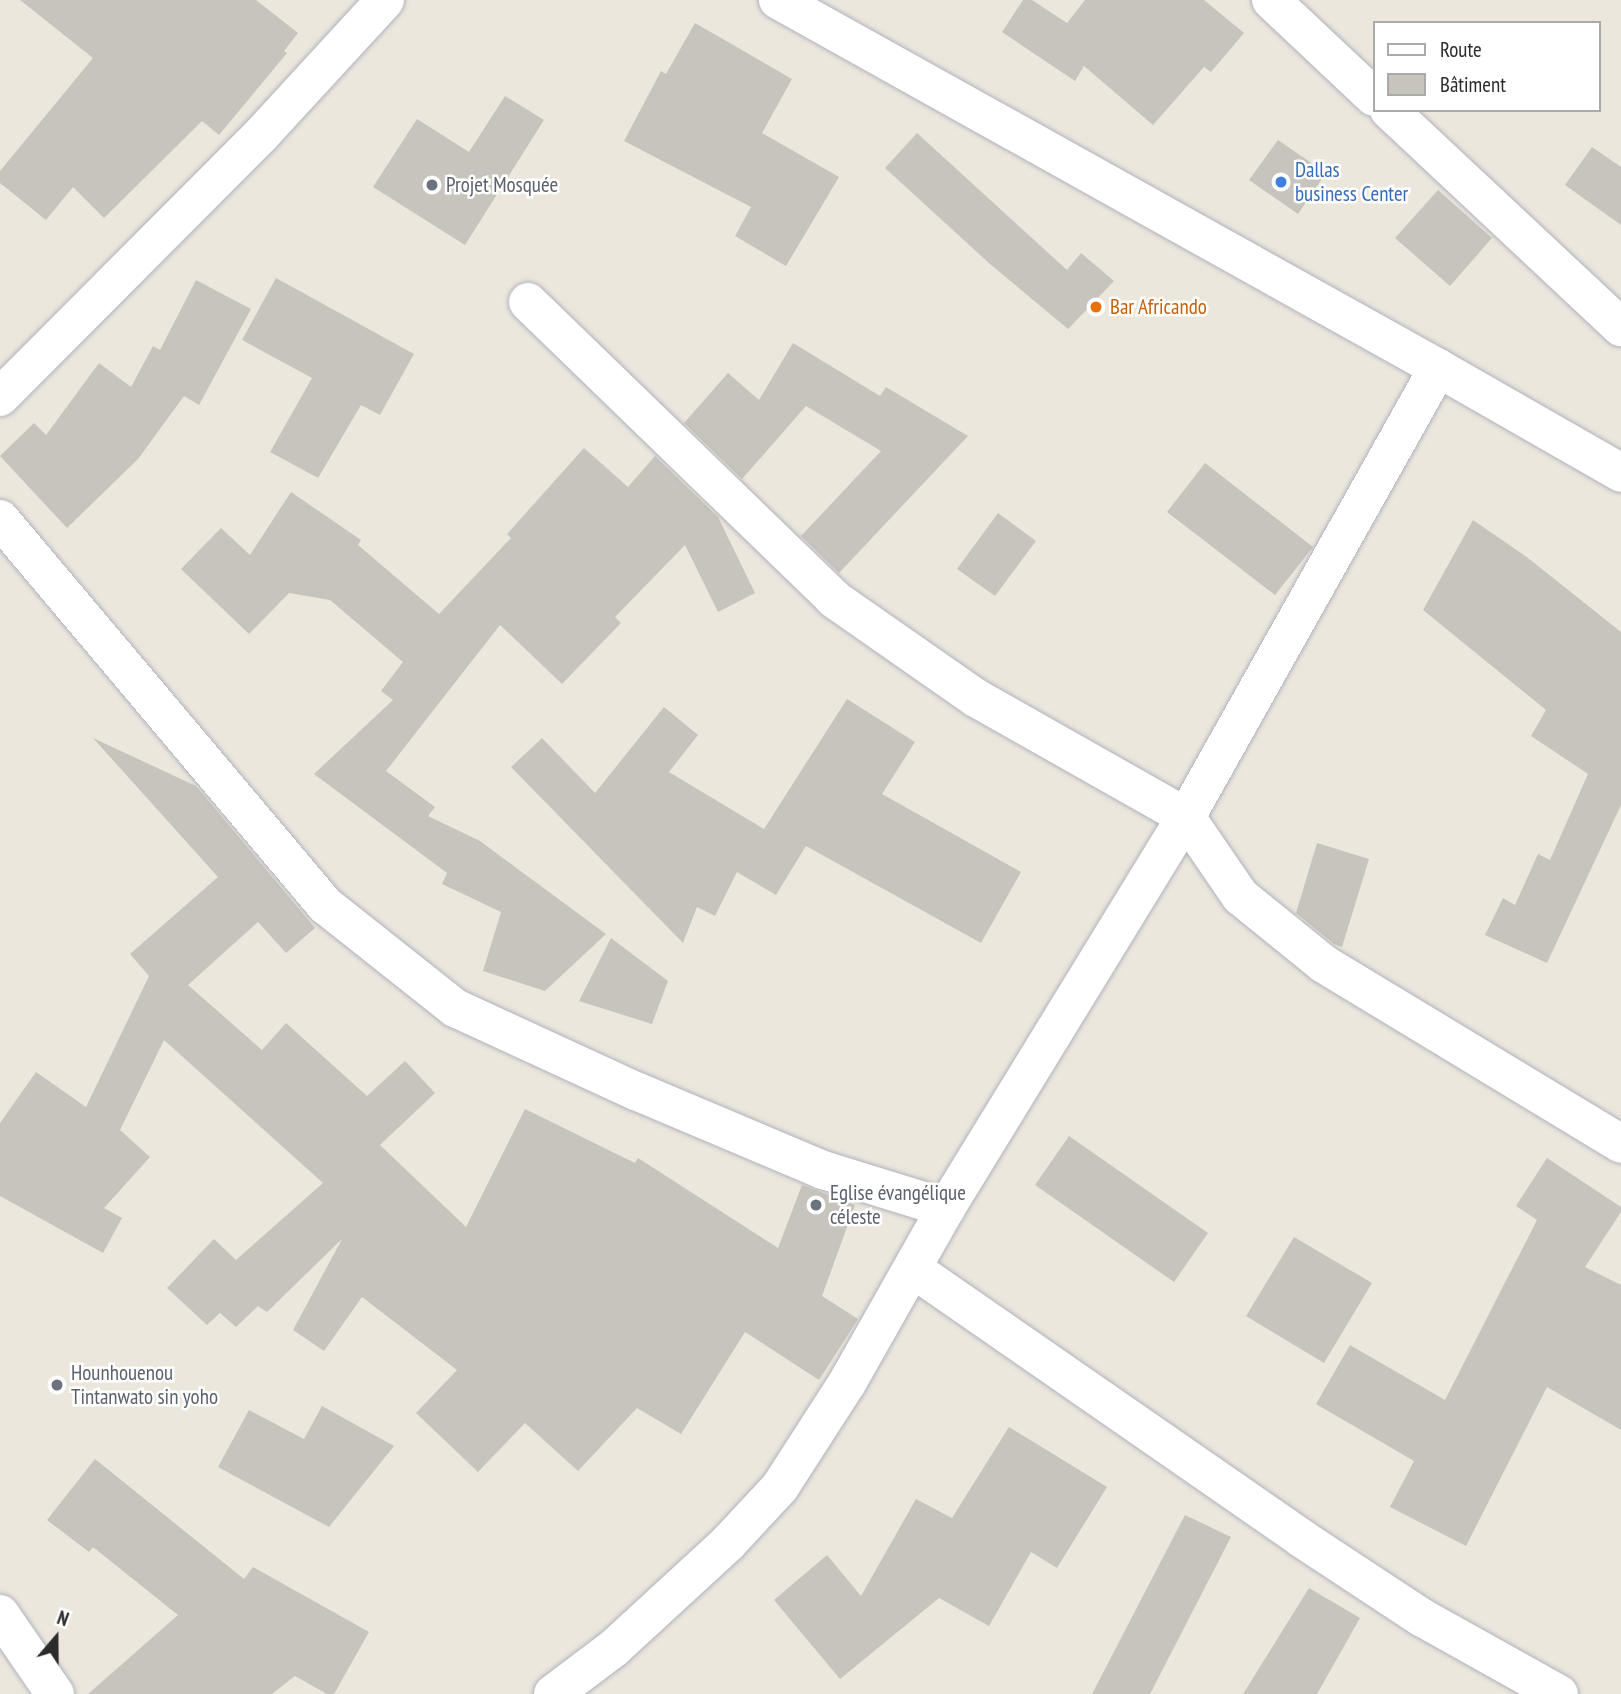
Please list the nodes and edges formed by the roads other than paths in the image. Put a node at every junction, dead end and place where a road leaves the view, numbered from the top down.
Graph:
1 (386, 0) edge
2 (778, 0) edge
3 (1271, 0) edge
4 (1372, 95) edge
5 (1391, 112) edge
6 (528, 302) dead end
7 (1621, 327) edge
8 (1438, 368) junction
9 (0, 397) edge
10 (1621, 473) edge
11 (0, 519) edge
12 (1186, 817) junction
13 (1621, 1144) edge
14 (946, 1208) junction
15 (913, 1269) junction
16 (0, 1615) edge
17 (55, 1694) edge
18 (553, 1694) edge
19 (1559, 1694) edge

1 - 9 street
2 - 8 street
3 - 4 street
5 - 7 street
6 - 12 street
8 - 10 street
8 - 12 street
11 - 14 street
12 - 13 street
12 - 14 street
14 - 15 street
15 - 18 street
15 - 19 street
16 - 17 street

